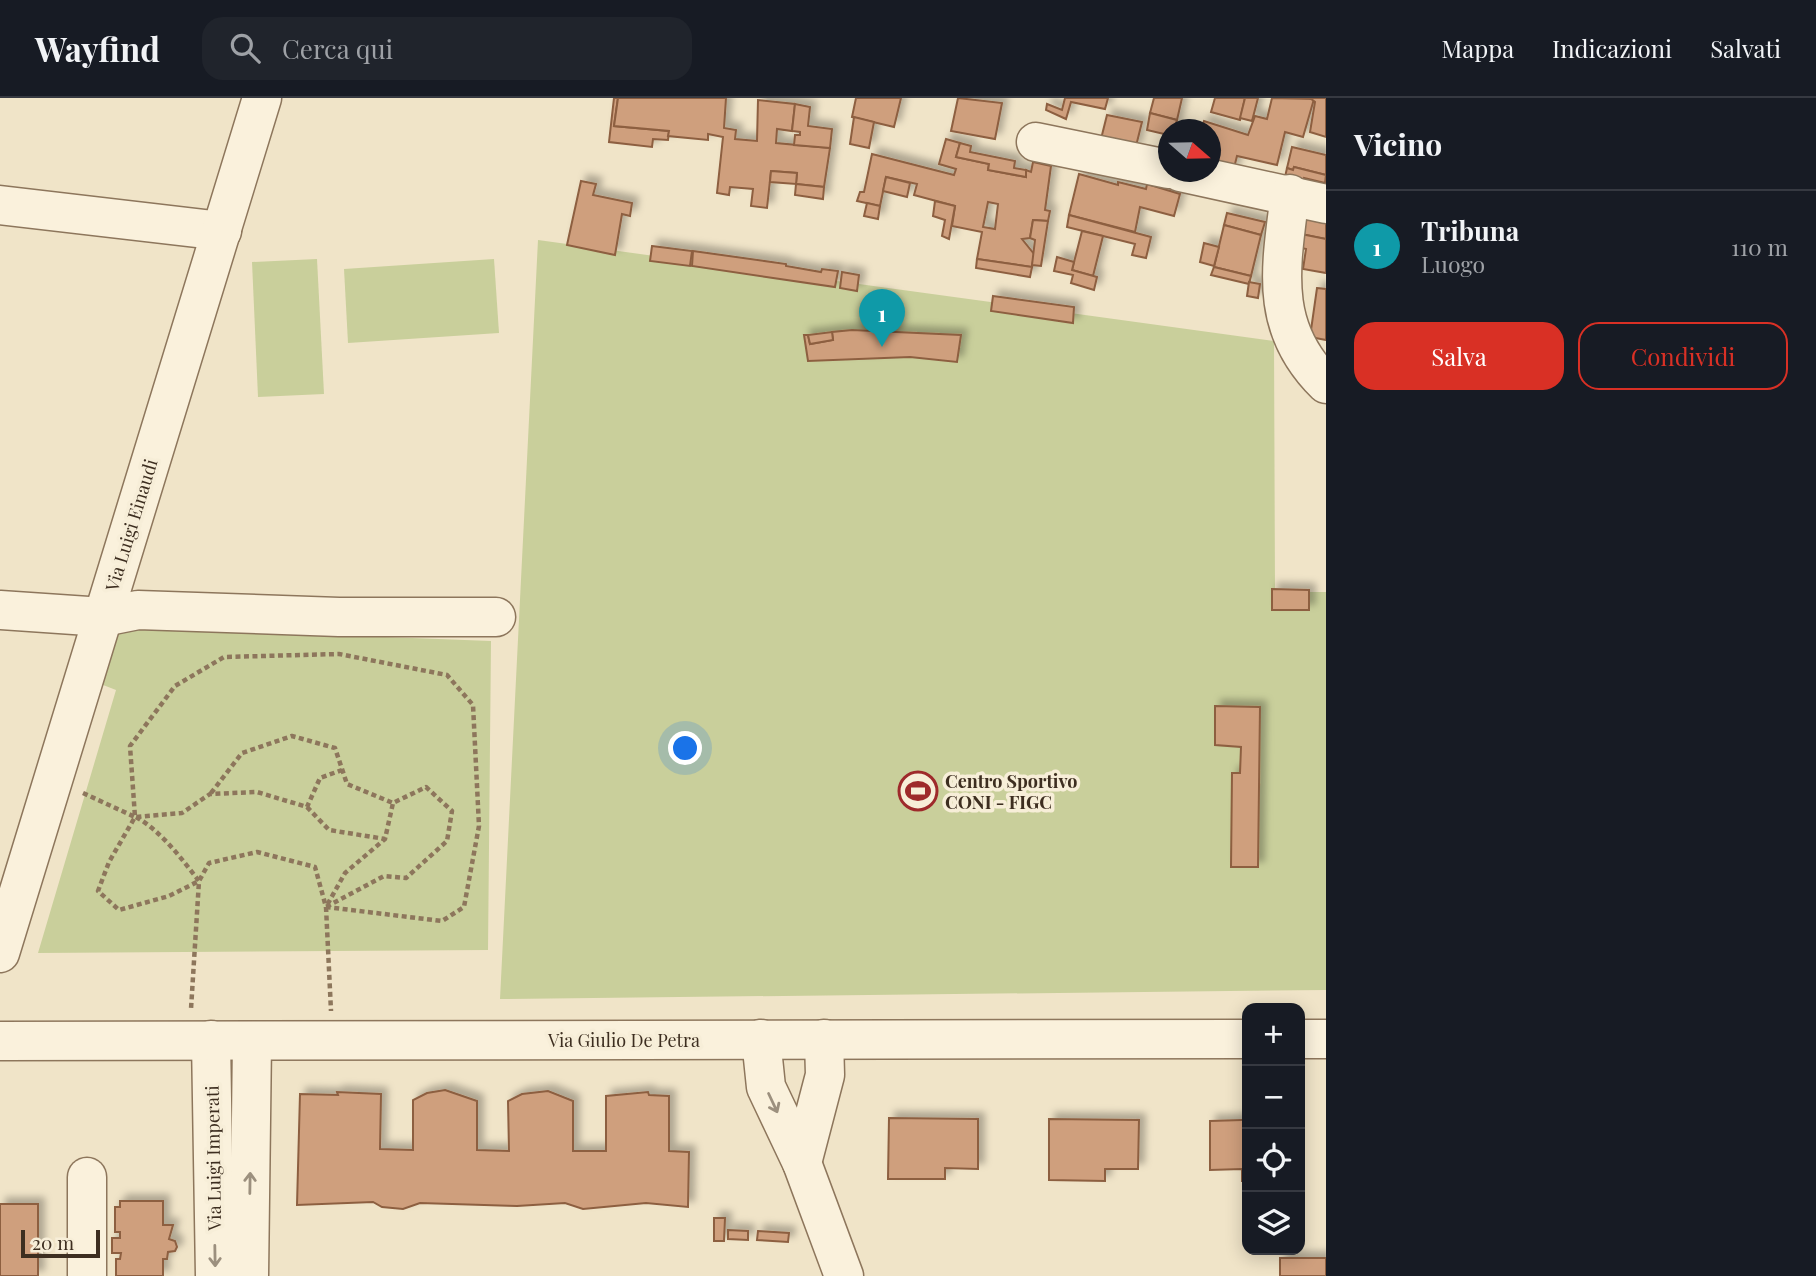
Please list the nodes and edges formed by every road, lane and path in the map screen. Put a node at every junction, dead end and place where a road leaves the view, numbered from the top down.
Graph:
1 (262, 98) edge
2 (1036, 142) dead end
3 (1158, 167) edge
4 (1221, 181) edge
5 (1308, 199) edge
6 (0, 205) edge
7 (222, 230) junction
8 (1326, 384) edge
9 (0, 610) edge
10 (103, 617) junction
11 (496, 617) dead end
12 (342, 770) junction
13 (52, 781) junction
14 (210, 794) junction
15 (393, 803) junction
16 (307, 807) junction
17 (135, 817) junction
18 (385, 839) junction
19 (199, 881) junction
20 (327, 907) junction
21 (0, 953) edge
22 (824, 1039) junction
23 (1242, 1039) edge
24 (1305, 1039) edge
25 (1326, 1039) edge
26 (761, 1040) junction
27 (0, 1041) edge
28 (200, 1041) junction
29 (252, 1041) junction
30 (332, 1041) junction
31 (802, 1163) junction
32 (88, 1177) dead end
33 (87, 1276) edge
34 (215, 1276) edge
35 (249, 1276) edge
36 (844, 1276) edge

1 - 7 street, Via Luigi Einaudi
2 - 3 street
4 - 5 street
5 - 8 street
6 - 7 street
7 - 10 street, Via Luigi Einaudi
9 - 10 street
10 - 11 street
10 - 13 street, Via Luigi Einaudi
12 - 14 path
12 - 15 path
12 - 16 path
13 - 17 path
13 - 21 street, Via Luigi Einaudi
14 - 16 path
14 - 17 path
15 - 18 path
15 - 20 path
16 - 18 path
17 - 19 path
17 - 19 path
17 - 20 path
18 - 20 path
19 - 20 path
19 - 28 path
20 - 30 path
22 - 23 street, Via Giulio De Petra
22 - 26 street, Via Giulio De Petra
22 - 31 street
24 - 25 street
26 - 30 street, Via Giulio De Petra
26 -> 31 street
27 - 28 street, Via Giulio De Petra
28 - 29 street, Via Giulio De Petra
28 -> 34 street, Via Luigi Imperati
29 - 30 street, Via Giulio De Petra
35 -> 29 street, Via Luigi Imperati
31 - 36 street
32 - 33 street

